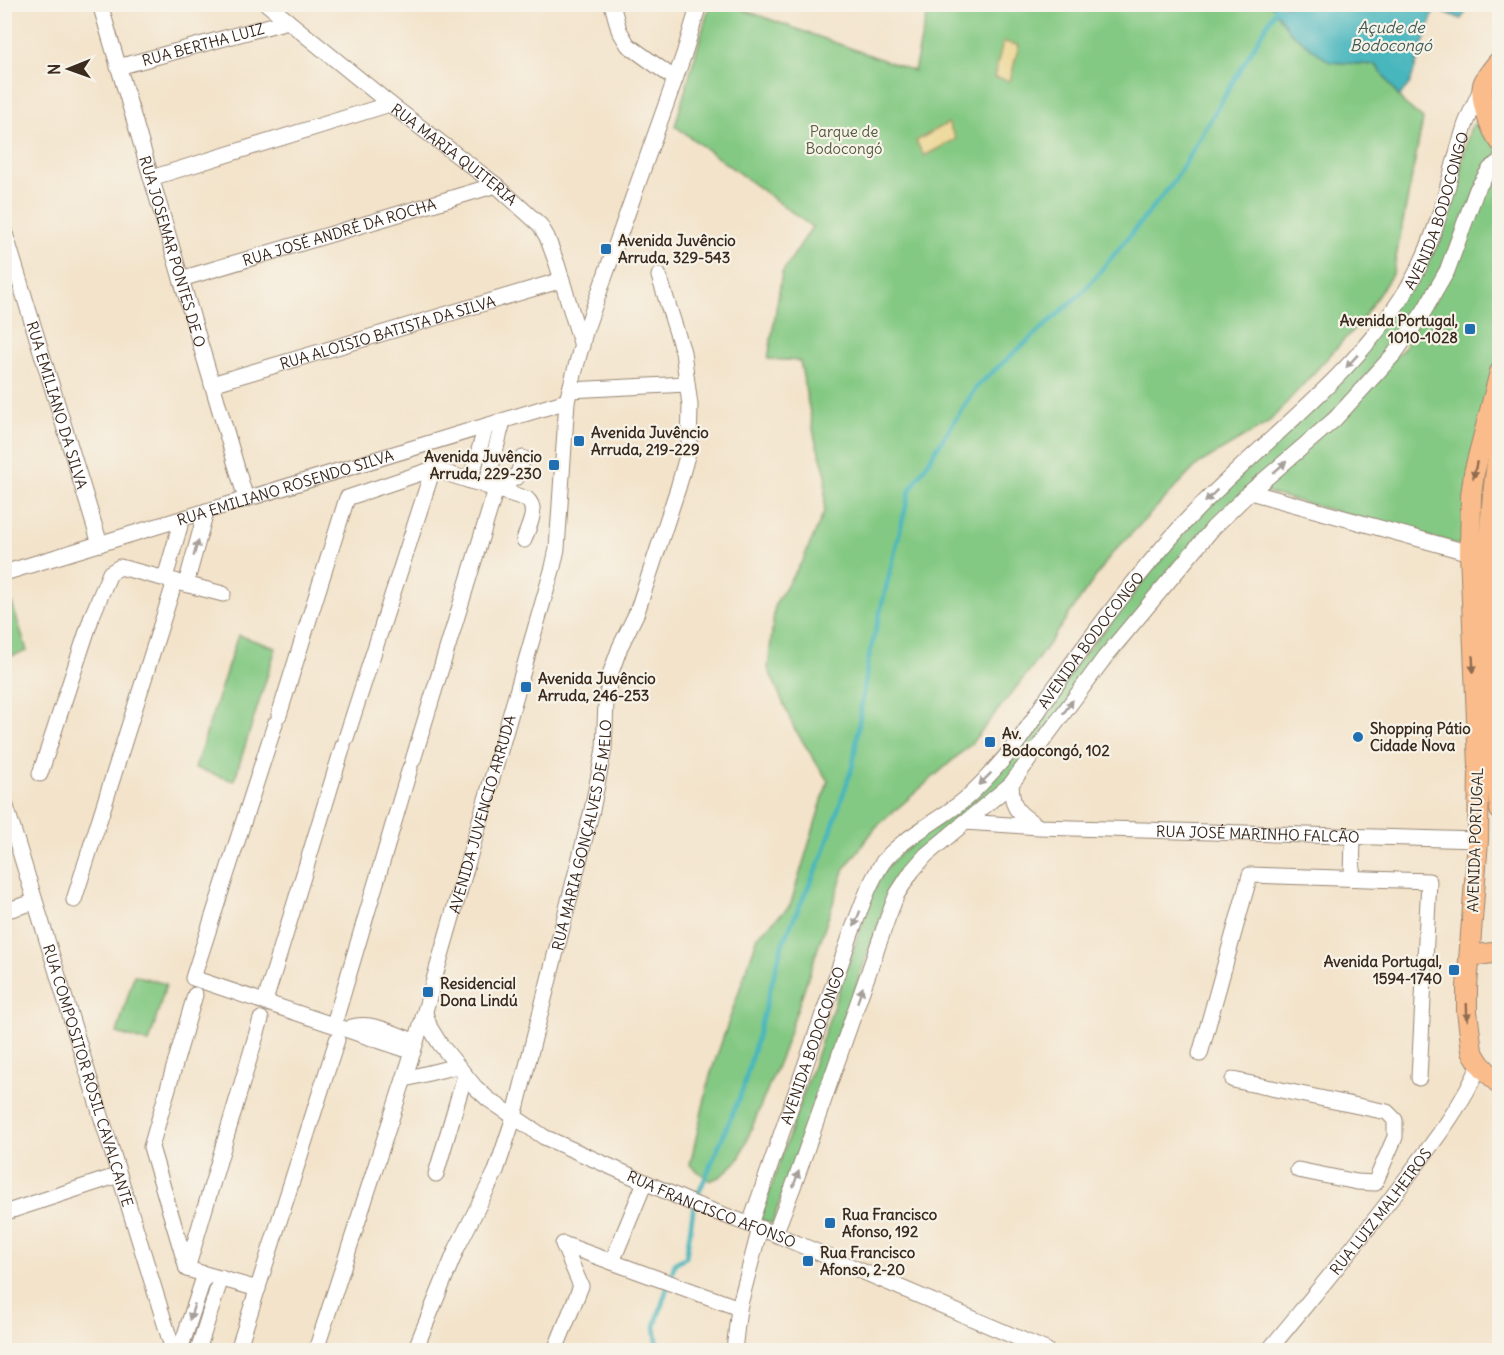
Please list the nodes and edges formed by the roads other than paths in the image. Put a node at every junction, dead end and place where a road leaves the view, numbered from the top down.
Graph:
1 (100, 4) edge
2 (267, 4) edge
3 (612, 4) edge
4 (699, 4) edge
5 (288, 21) junction
6 (1500, 60) edge
7 (118, 67) junction
8 (675, 79) junction
9 (1483, 84) junction
10 (390, 104) junction
11 (1500, 141) edge
12 (1500, 160) edge
13 (151, 178) junction
14 (496, 185) junction
15 (4, 230) edge
16 (659, 276) dead end
17 (181, 279) junction
18 (562, 280) junction
19 (582, 346) junction
20 (1500, 372) edge
21 (212, 384) junction
22 (687, 384) junction
23 (569, 396) junction
24 (503, 421) junction
25 (486, 426) junction
26 (1500, 446) edge
27 (523, 458) dead end
28 (433, 469) junction
29 (470, 481) junction
30 (496, 489) junction
31 (1250, 492) junction
32 (246, 500) junction
33 (206, 512) junction
34 (182, 519) junction
35 (524, 540) dead end
36 (100, 544) junction
37 (1470, 553) junction
38 (4, 573) edge
39 (176, 581) junction
40 (224, 594) dead end
41 (1497, 747) edge
42 (40, 774) dead end
43 (1011, 784) junction
44 (4, 800) edge
45 (1500, 810) edge
46 (964, 822) junction
47 (1039, 827) junction
48 (1353, 836) junction
49 (1478, 840) junction
50 (1352, 878) junction
51 (74, 900) dead end
52 (35, 902) junction
53 (4, 911) edge
54 (1500, 952) edge
55 (1470, 956) junction
56 (195, 995) dead end
57 (265, 1001) junction
58 (425, 1013) junction
59 (261, 1019) dead end
60 (339, 1031) junction
61 (415, 1047) junction
62 (1200, 1054) dead end
63 (461, 1071) junction
64 (1492, 1073) edge
65 (1419, 1078) dead end
66 (405, 1079) junction
67 (1233, 1080) dead end
68 (513, 1117) junction
69 (1298, 1170) dead end
70 (436, 1173) dead end
71 (119, 1175) junction
72 (645, 1182) junction
73 (1375, 1183) junction
74 (1398, 1190) junction
75 (4, 1213) edge
76 (762, 1229) junction
77 (612, 1262) junction
78 (187, 1269) junction
79 (205, 1274) junction
80 (221, 1278) junction
81 (258, 1289) junction
82 (739, 1308) junction
83 (173, 1350) edge
84 (180, 1350) edge
85 (198, 1350) edge
86 (238, 1350) edge
87 (316, 1350) edge
88 (415, 1350) edge
89 (555, 1350) edge
90 (734, 1350) edge
91 (1046, 1350) edge
92 (1269, 1350) edge

1 - 7 street, RUA JOSEMAR PONTES DE O
2 - 5 street, RUA MARIA QUITERIA
3 - 8 street
4 - 8 street, AVENIDA JUVENCIO ARRUDA
5 - 7 street, RUA BERTHA LUIZ
5 - 10 street, RUA MARIA QUITERIA
6 - 9 main road
7 - 13 street, RUA JOSEMAR PONTES DE O
8 - 19 street, AVENIDA JUVENCIO ARRUDA
9 - 11 main road
9 -> 76 street, AVENIDA BODOCONGO
10 - 13 street
10 - 14 street, RUA MARIA QUITERIA
31 -> 12 street, AVENIDA BODOCONGO
13 - 17 street, RUA JOSEMAR PONTES DE O
14 - 17 street, RUA JOSÉ ANDRÉ DA ROCHA
14 - 18 street, RUA MARIA QUITERIA
15 - 36 street, RUA EMILIANO DA SILVA
16 - 22 street, RUA MARIA GONÇALVES DE MELO
17 - 21 street, RUA JOSEMAR PONTES DE O
18 - 19 street, RUA MARIA QUITERIA
18 - 21 street, RUA ALOISIO BATISTA DA SILVA
19 - 23 street, AVENIDA JUVENCIO ARRUDA
20 -> 37 main road, AVENIDA PORTUGAL
21 - 32 street, RUA JOSEMAR PONTES DE O
22 - 23 street, RUA EMILIANO ROSENDO SILVA
22 - 68 street, RUA MARIA GONÇALVES DE MELO
23 - 24 street, RUA EMILIANO ROSENDO SILVA
23 - 58 street, AVENIDA JUVENCIO ARRUDA
24 - 25 street, RUA EMILIANO ROSENDO SILVA
24 - 30 street
25 - 29 street
25 - 32 street, RUA EMILIANO ROSENDO SILVA
26 - 41 main road, AVENIDA PORTUGAL
27 - 30 street
28 - 29 street
28 - 57 street
28 - 57 street
29 - 30 street
30 - 35 street
30 - 60 street
31 - 37 street
43 -> 31 street, AVENIDA BODOCONGO
32 - 33 street, RUA EMILIANO ROSENDO SILVA
33 - 34 street, RUA EMILIANO ROSENDO SILVA
39 -> 33 street
34 - 36 street, RUA EMILIANO ROSENDO SILVA
34 - 39 street
36 - 38 street, RUA EMILIANO ROSENDO SILVA
37 -> 49 main road, AVENIDA PORTUGAL
39 - 40 street
39 - 42 street
39 - 51 street
41 - 45 main road, AVENIDA PORTUGAL
43 - 46 street, AVENIDA BODOCONGO
43 - 47 street
44 - 52 street, RUA COMPOSITOR ROSIL CAVALCANTE
46 - 47 street, RUA JOSÉ MARINHO FALCÃO
76 -> 46 street, AVENIDA BODOCONGO
47 - 48 street, RUA JOSÉ MARINHO FALCÃO
48 - 49 street, RUA JOSÉ MARINHO FALCÃO
48 - 50 street
49 - 55 main road, AVENIDA PORTUGAL
50 - 62 street
50 - 65 street
52 - 53 street
52 - 71 street, RUA COMPOSITOR ROSIL CAVALCANTE
54 - 55 main road
55 -> 64 main road, AVENIDA PORTUGAL
56 - 78 street
57 - 60 street
58 - 61 street, AVENIDA JUVENCIO ARRUDA
58 - 63 street, RUA FRANCISCO AFONSO
59 - 78 street
60 - 61 street
60 - 81 street
61 - 66 street, AVENIDA JUVENCIO ARRUDA
63 - 66 street
63 - 68 street, RUA FRANCISCO AFONSO
63 - 70 street
64 - 74 street, RUA LUIZ MALHEIROS
66 - 87 street
67 - 73 street
68 - 72 street, RUA FRANCISCO AFONSO
68 - 88 street, RUA MARIA GONÇALVES DE MELO
69 - 73 street
71 - 75 street
71 - 83 street, RUA COMPOSITOR ROSIL CAVALCANTE
72 - 76 street, RUA FRANCISCO AFONSO
72 - 77 street
73 - 74 street
74 - 92 street, RUA LUIZ MALHEIROS
76 - 82 street, AVENIDA BODOCONGO
76 - 91 street, RUA FRANCISCO AFONSO
77 - 82 street
77 - 89 street
78 - 79 street
79 - 80 street
79 -> 84 street
80 - 81 street
80 - 85 street
81 - 86 street
82 - 90 street, AVENIDA BODOCONGO

